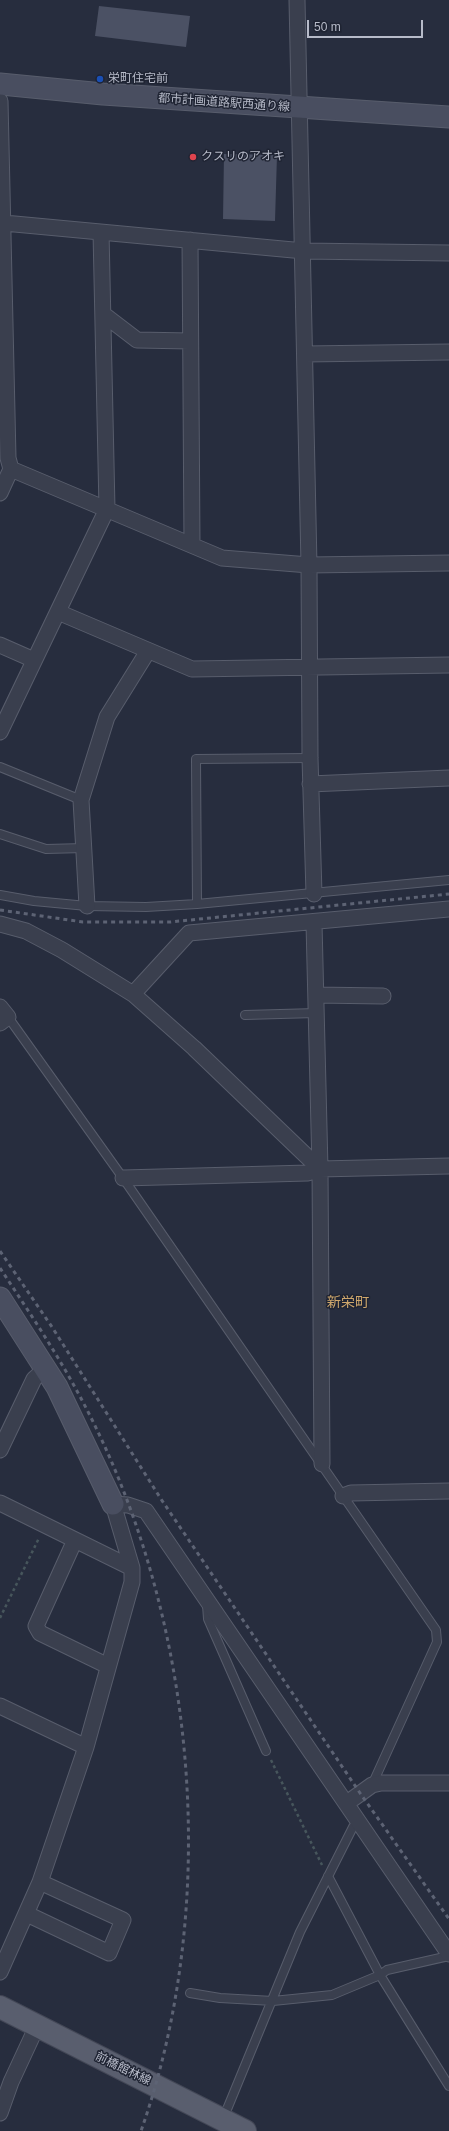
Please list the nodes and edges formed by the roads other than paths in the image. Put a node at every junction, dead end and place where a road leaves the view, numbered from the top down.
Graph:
1 (298, 0) edge
2 (0, 84) edge
3 (0, 101) edge
4 (300, 108) junction
5 (449, 117) edge
6 (4, 223) junction
7 (101, 232) junction
8 (190, 240) junction
9 (304, 251) junction
10 (449, 253) edge
11 (103, 314) junction
12 (3, 319) edge
13 (190, 341) junction
14 (449, 352) edge
15 (305, 354) junction
16 (7, 460) edge
17 (0, 493) edge
18 (107, 509) junction
19 (192, 545) junction
20 (449, 563) edge
21 (310, 565) junction
22 (58, 612) junction
23 (0, 645) edge
24 (148, 651) junction
25 (34, 660) junction
26 (449, 665) edge
27 (309, 666) junction
28 (0, 732) edge
29 (310, 758) junction
30 (0, 767) edge
31 (449, 778) edge
32 (310, 784) junction
33 (81, 800) junction
34 (0, 834) edge
35 (84, 848) junction
36 (449, 880) edge
37 (314, 894) junction
38 (0, 895) edge
39 (196, 904) junction
40 (86, 906) junction
41 (449, 909) edge
42 (314, 922) junction
43 (0, 924) edge
44 (133, 994) junction
45 (316, 995) junction
46 (383, 996) dead end
47 (316, 1013) junction
48 (3, 1015) edge
49 (245, 1015) dead end
50 (449, 1166) edge
51 (320, 1169) junction
52 (123, 1178) junction
53 (0, 1298) edge
54 (46, 1368) junction
55 (0, 1450) edge
56 (322, 1464) junction
57 (449, 1491) edge
58 (343, 1496) junction
59 (0, 1503) edge
60 (113, 1504) junction
61 (75, 1540) junction
62 (132, 1568) junction
63 (207, 1598) junction
64 (108, 1666) junction
65 (0, 1706) edge
66 (86, 1747) junction
67 (266, 1752) road end
68 (449, 1782) edge
69 (372, 1785) junction
70 (346, 1803) junction
71 (359, 1821) junction
72 (328, 1876) junction
73 (40, 1882) junction
74 (27, 1914) junction
75 (449, 1955) edge
76 (0, 1972) edge
77 (380, 1976) junction
78 (190, 1994) dead end
79 (273, 2001) junction
80 (0, 2007) edge
81 (37, 2026) junction
82 (449, 2086) edge
83 (0, 2113) edge
84 (222, 2126) edge
85 (245, 2131) edge

1 - 4 street
2 - 4 street, 都市計画道路駅西通り線
3 - 6 street
4 - 5 street, 都市計画道路駅西通り線
4 - 9 street
6 - 7 street
6 - 12 street
7 - 8 street
7 - 11 street
8 - 9 street
8 - 13 street
9 - 10 street
9 - 15 street
11 - 13 street
11 - 18 street
12 - 16 street
13 - 19 street
14 - 15 street
15 - 21 street
16 - 17 street
16 - 18 street
18 - 19 street
18 - 22 street
19 - 21 street
20 - 21 street
21 - 27 street
22 - 24 street
22 - 25 street
23 - 25 street
24 - 27 street
24 - 33 street
25 - 28 street
26 - 27 street
27 - 29 street
29 - 32 street
29 - 39 lane
30 - 33 lane
31 - 32 street
32 - 37 street
33 - 35 street
34 - 35 lane
35 - 40 street
36 - 37 lane
37 - 39 lane
38 - 40 lane
39 - 40 lane
41 - 42 street
42 - 44 street
42 - 45 street
43 - 44 street
44 - 51 street
45 - 46 street
45 - 47 street
47 - 49 lane
47 - 51 street
48 - 52 lane
50 - 51 street
51 - 52 street
51 - 56 street
52 - 56 lane
53 - 54 street
54 - 55 street
54 - 60 street
56 - 58 lane
57 - 58 street
58 - 69 lane
59 - 61 street
60 - 62 street
60 - 63 street
61 - 62 street
61 - 64 street
62 - 64 street
63 - 67 lane
63 - 70 street
64 - 66 street
65 - 66 street
66 - 73 street
68 - 69 street
69 - 70 street
70 - 71 street
71 - 72 lane
71 - 75 street
72 - 77 lane
72 - 79 lane
73 - 74 street
73 - 74 street
74 - 76 street
75 - 77 lane
77 - 79 lane
77 - 82 lane
78 - 79 lane
79 - 84 lane
80 - 81 main road, 前橋館林線
81 - 83 street
81 - 84 main road, 前橋館林線
84 - 85 main road, 前橋館林線

